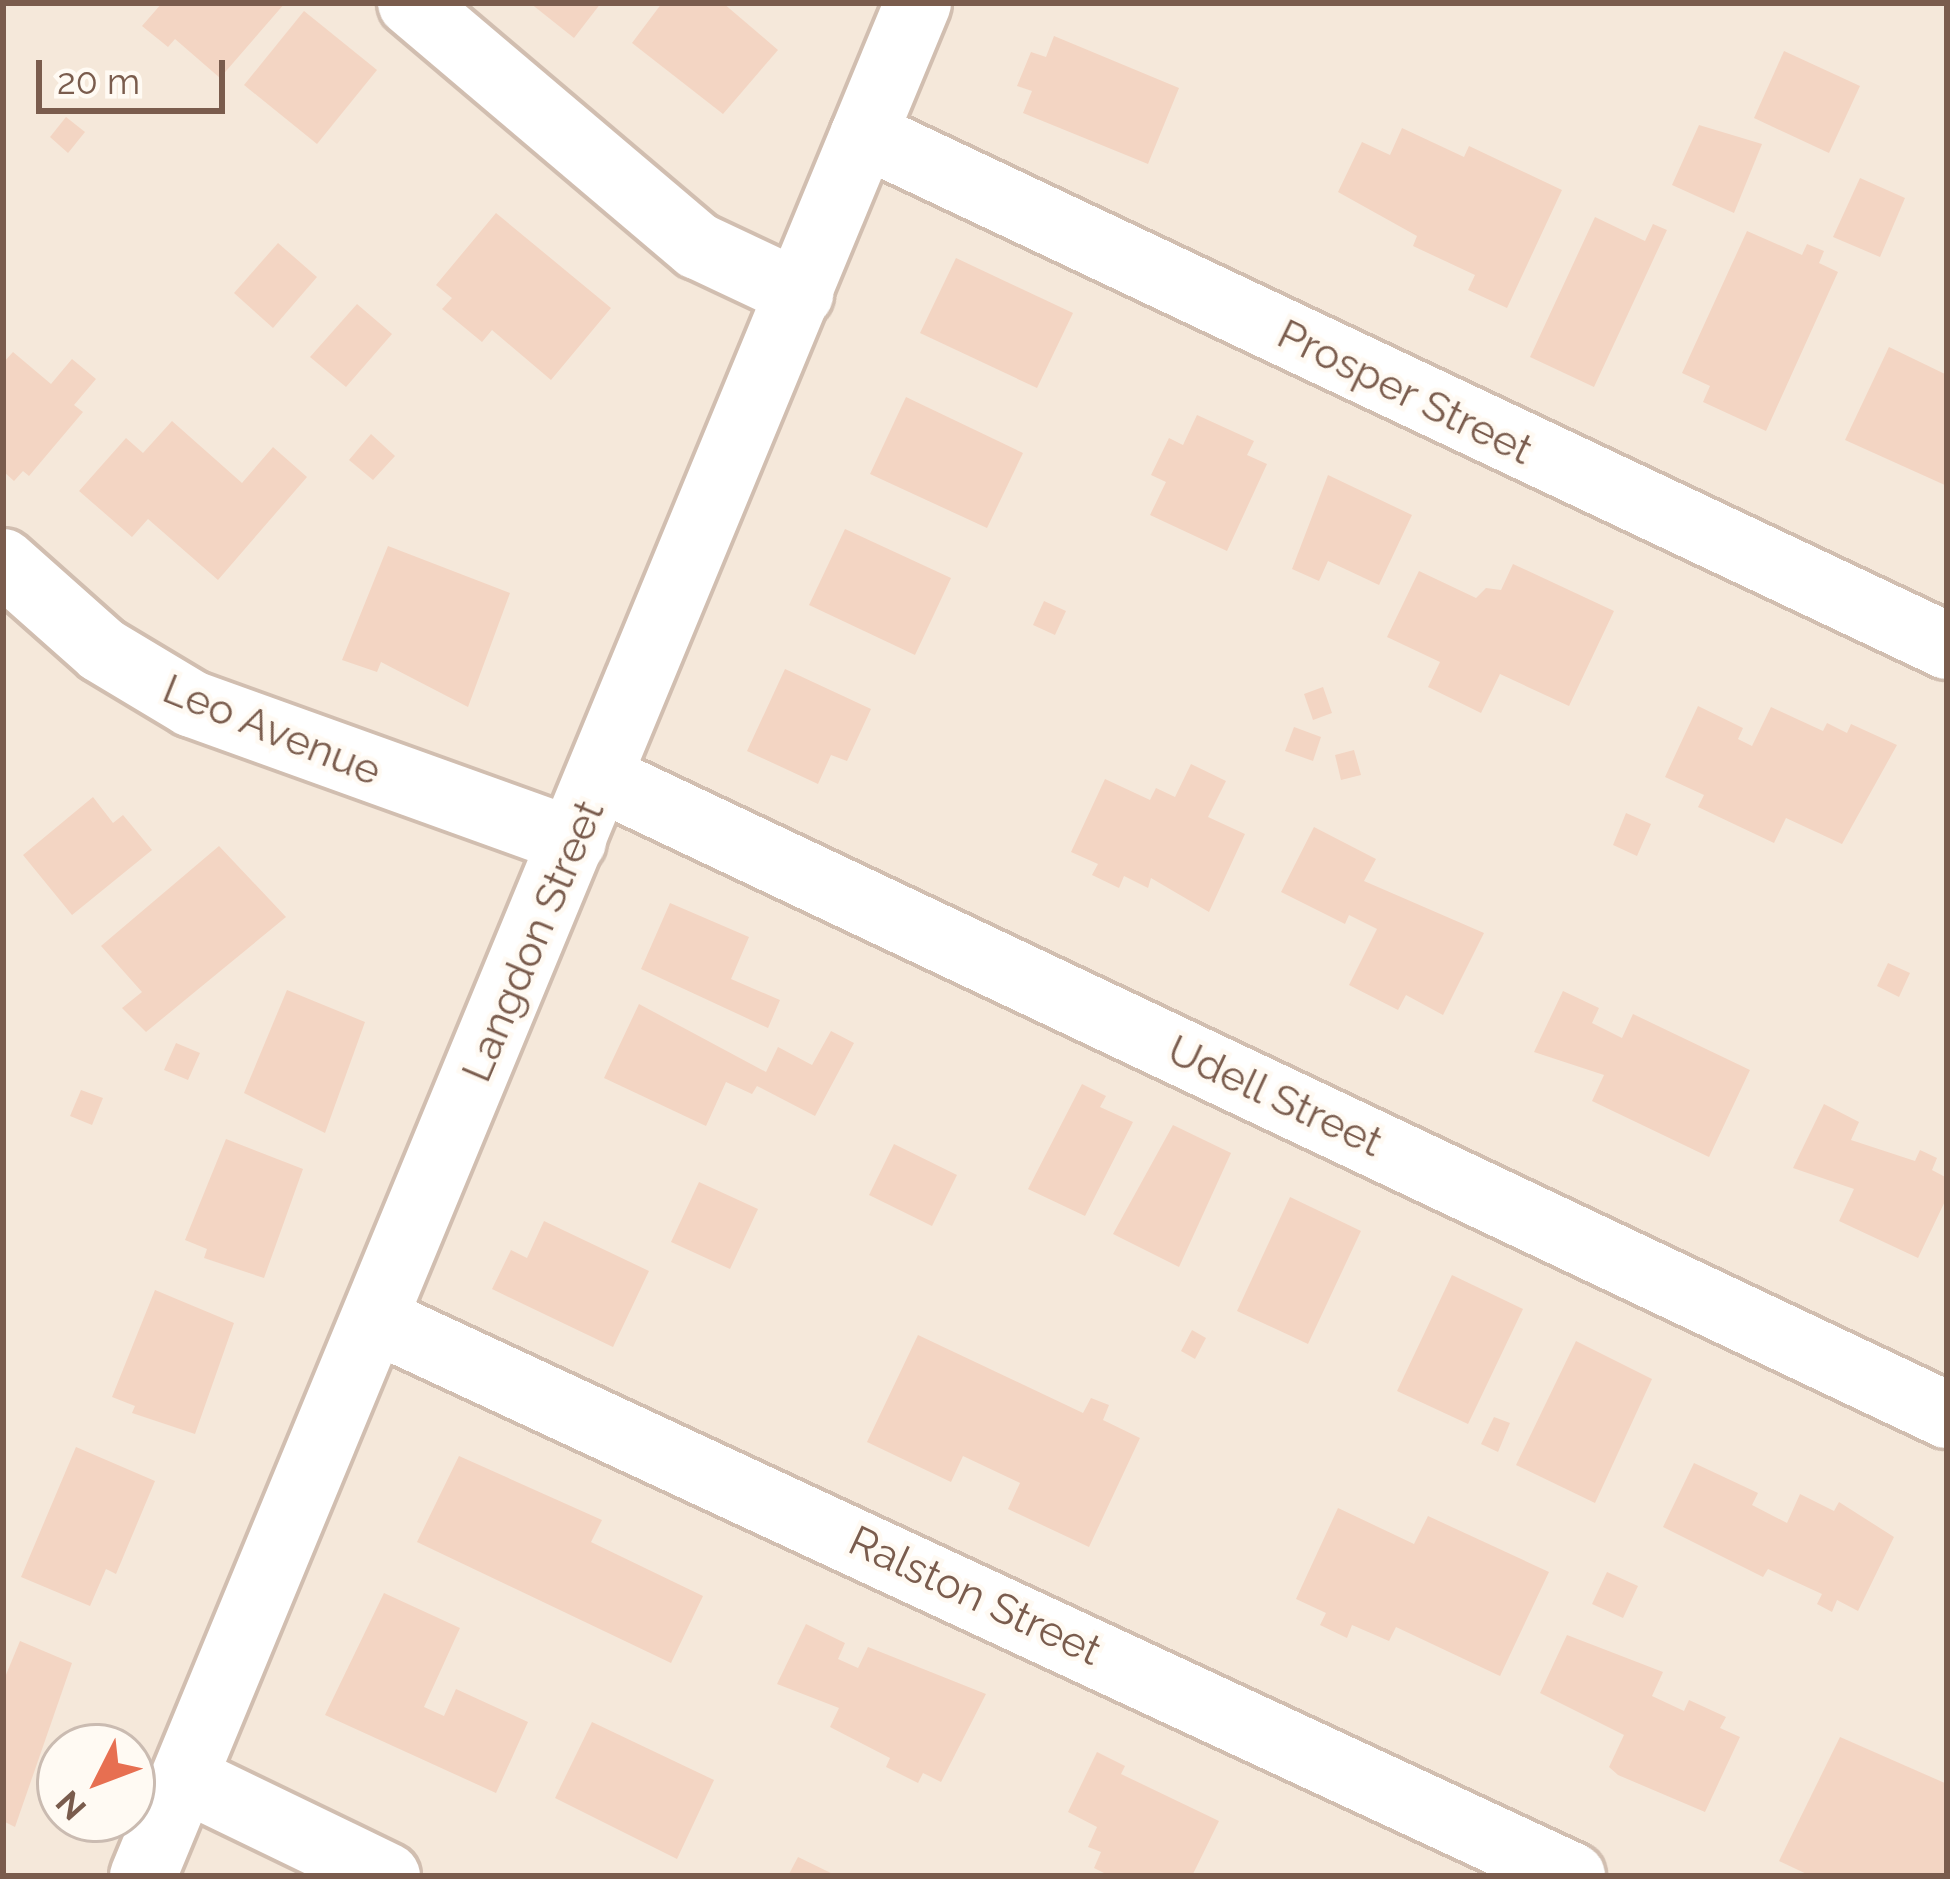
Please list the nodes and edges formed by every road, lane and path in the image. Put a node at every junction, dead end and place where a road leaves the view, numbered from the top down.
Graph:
1 (411, 3) edge
2 (918, 3) edge
3 (864, 134) junction
4 (800, 294) junction
5 (3, 562) edge
6 (1947, 646) edge
7 (601, 778) junction
8 (573, 841) junction
9 (376, 1320) junction
10 (1947, 1415) edge
11 (188, 1780) junction
12 (142, 1876) edge
13 (388, 1876) edge
14 (1572, 1876) edge

1 - 4 street
2 - 3 street, Langdon Street
3 - 4 street, Langdon Street
3 - 6 street, Prosper Street
4 - 7 street, Langdon Street
5 - 8 street, Leo Avenue
7 - 8 street, Langdon Street
7 - 10 street, Udell Street
8 - 9 street, Langdon Street
9 - 11 street, Langdon Street
9 - 14 street, Ralston Street
11 - 12 street, Langdon Street
11 - 13 street

